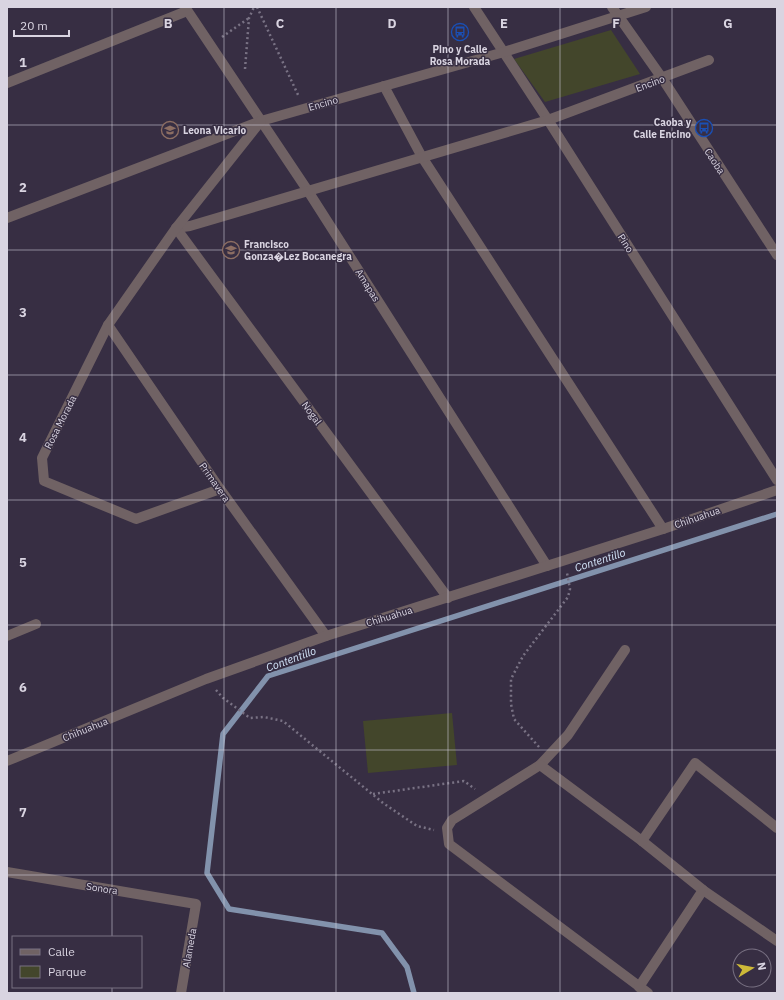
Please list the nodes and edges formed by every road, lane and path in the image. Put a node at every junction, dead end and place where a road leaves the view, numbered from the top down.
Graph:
1 (255, 7) edge
2 (474, 7) edge
3 (646, 7) edge
4 (186, 9) edge
5 (615, 11) edge
6 (249, 18) junction
7 (210, 46) junction
8 (504, 52) junction
9 (709, 60) dead end
10 (662, 78) junction
11 (7, 83) edge
12 (384, 86) junction
13 (243, 94) junction
14 (304, 109) junction
15 (548, 120) junction
16 (261, 121) junction
17 (422, 157) junction
18 (308, 192) junction
19 (7, 218) edge
20 (176, 228) junction
21 (777, 255) edge
22 (108, 325) junction
23 (777, 480) edge
24 (220, 489) junction
25 (777, 490) edge
26 (664, 529) junction
27 (564, 561) junction
28 (547, 566) junction
29 (448, 598) junction
30 (36, 624) dead end
31 (7, 636) edge
32 (326, 636) junction
33 (626, 650) dead end
34 (206, 679) junction
35 (7, 761) edge
36 (544, 761) junction
37 (373, 794) junction
38 (487, 798) junction
39 (447, 828) junction
40 (777, 828) edge
41 (642, 841) junction
42 (7, 872) edge
43 (703, 890) junction
44 (196, 904) joint
45 (777, 941) edge
46 (639, 986) junction
47 (181, 993) edge
48 (648, 993) edge

1 - 6 path
1 - 14 path
2 - 8 street, Pino
3 - 5 street, Encino
4 - 7 street, Amapas
4 - 11 street
5 - 8 street, Encino
5 - 10 street, Caoba
6 - 7 path
6 - 13 path
7 - 13 street, Amapas
8 - 12 street, Encino
8 - 15 street, Pino
9 - 10 street, Encino
10 - 15 street, Encino
10 - 21 street, Caoba
12 - 14 street, Encino
12 - 17 street
13 - 16 street, Amapas
14 - 16 street, Encino
15 - 17 street, Encino
15 - 23 street, Pino
16 - 18 street, Amapas
16 - 19 street, Encino
16 - 20 street, Rosa Morada
17 - 18 street, Encino
17 - 26 street
18 - 20 street, Encino
18 - 28 street, Amapas
20 - 22 street, Rosa Morada
20 - 29 street, Nogal
22 - 24 street, Primavera
22 - 24 street, Rosa Morada
24 - 32 street, Primavera
25 - 26 street, Chihuahua
26 - 27 street, Chihuahua
27 - 28 street, Chihuahua
27 - 36 path
28 - 29 street, Chihuahua
29 - 32 street, Chihuahua
30 - 31 street
32 - 34 street, Chihuahua
33 - 36 street
34 - 35 street, Chihuahua
34 - 37 path
36 - 38 street
36 - 41 street
37 - 38 path
37 - 39 path
38 - 39 street
39 - 46 street
40 - 41 street
41 - 43 street
42 - 44 street, Sonora
43 - 45 street
43 - 46 street
44 - 47 street, Alameda
46 - 48 street

